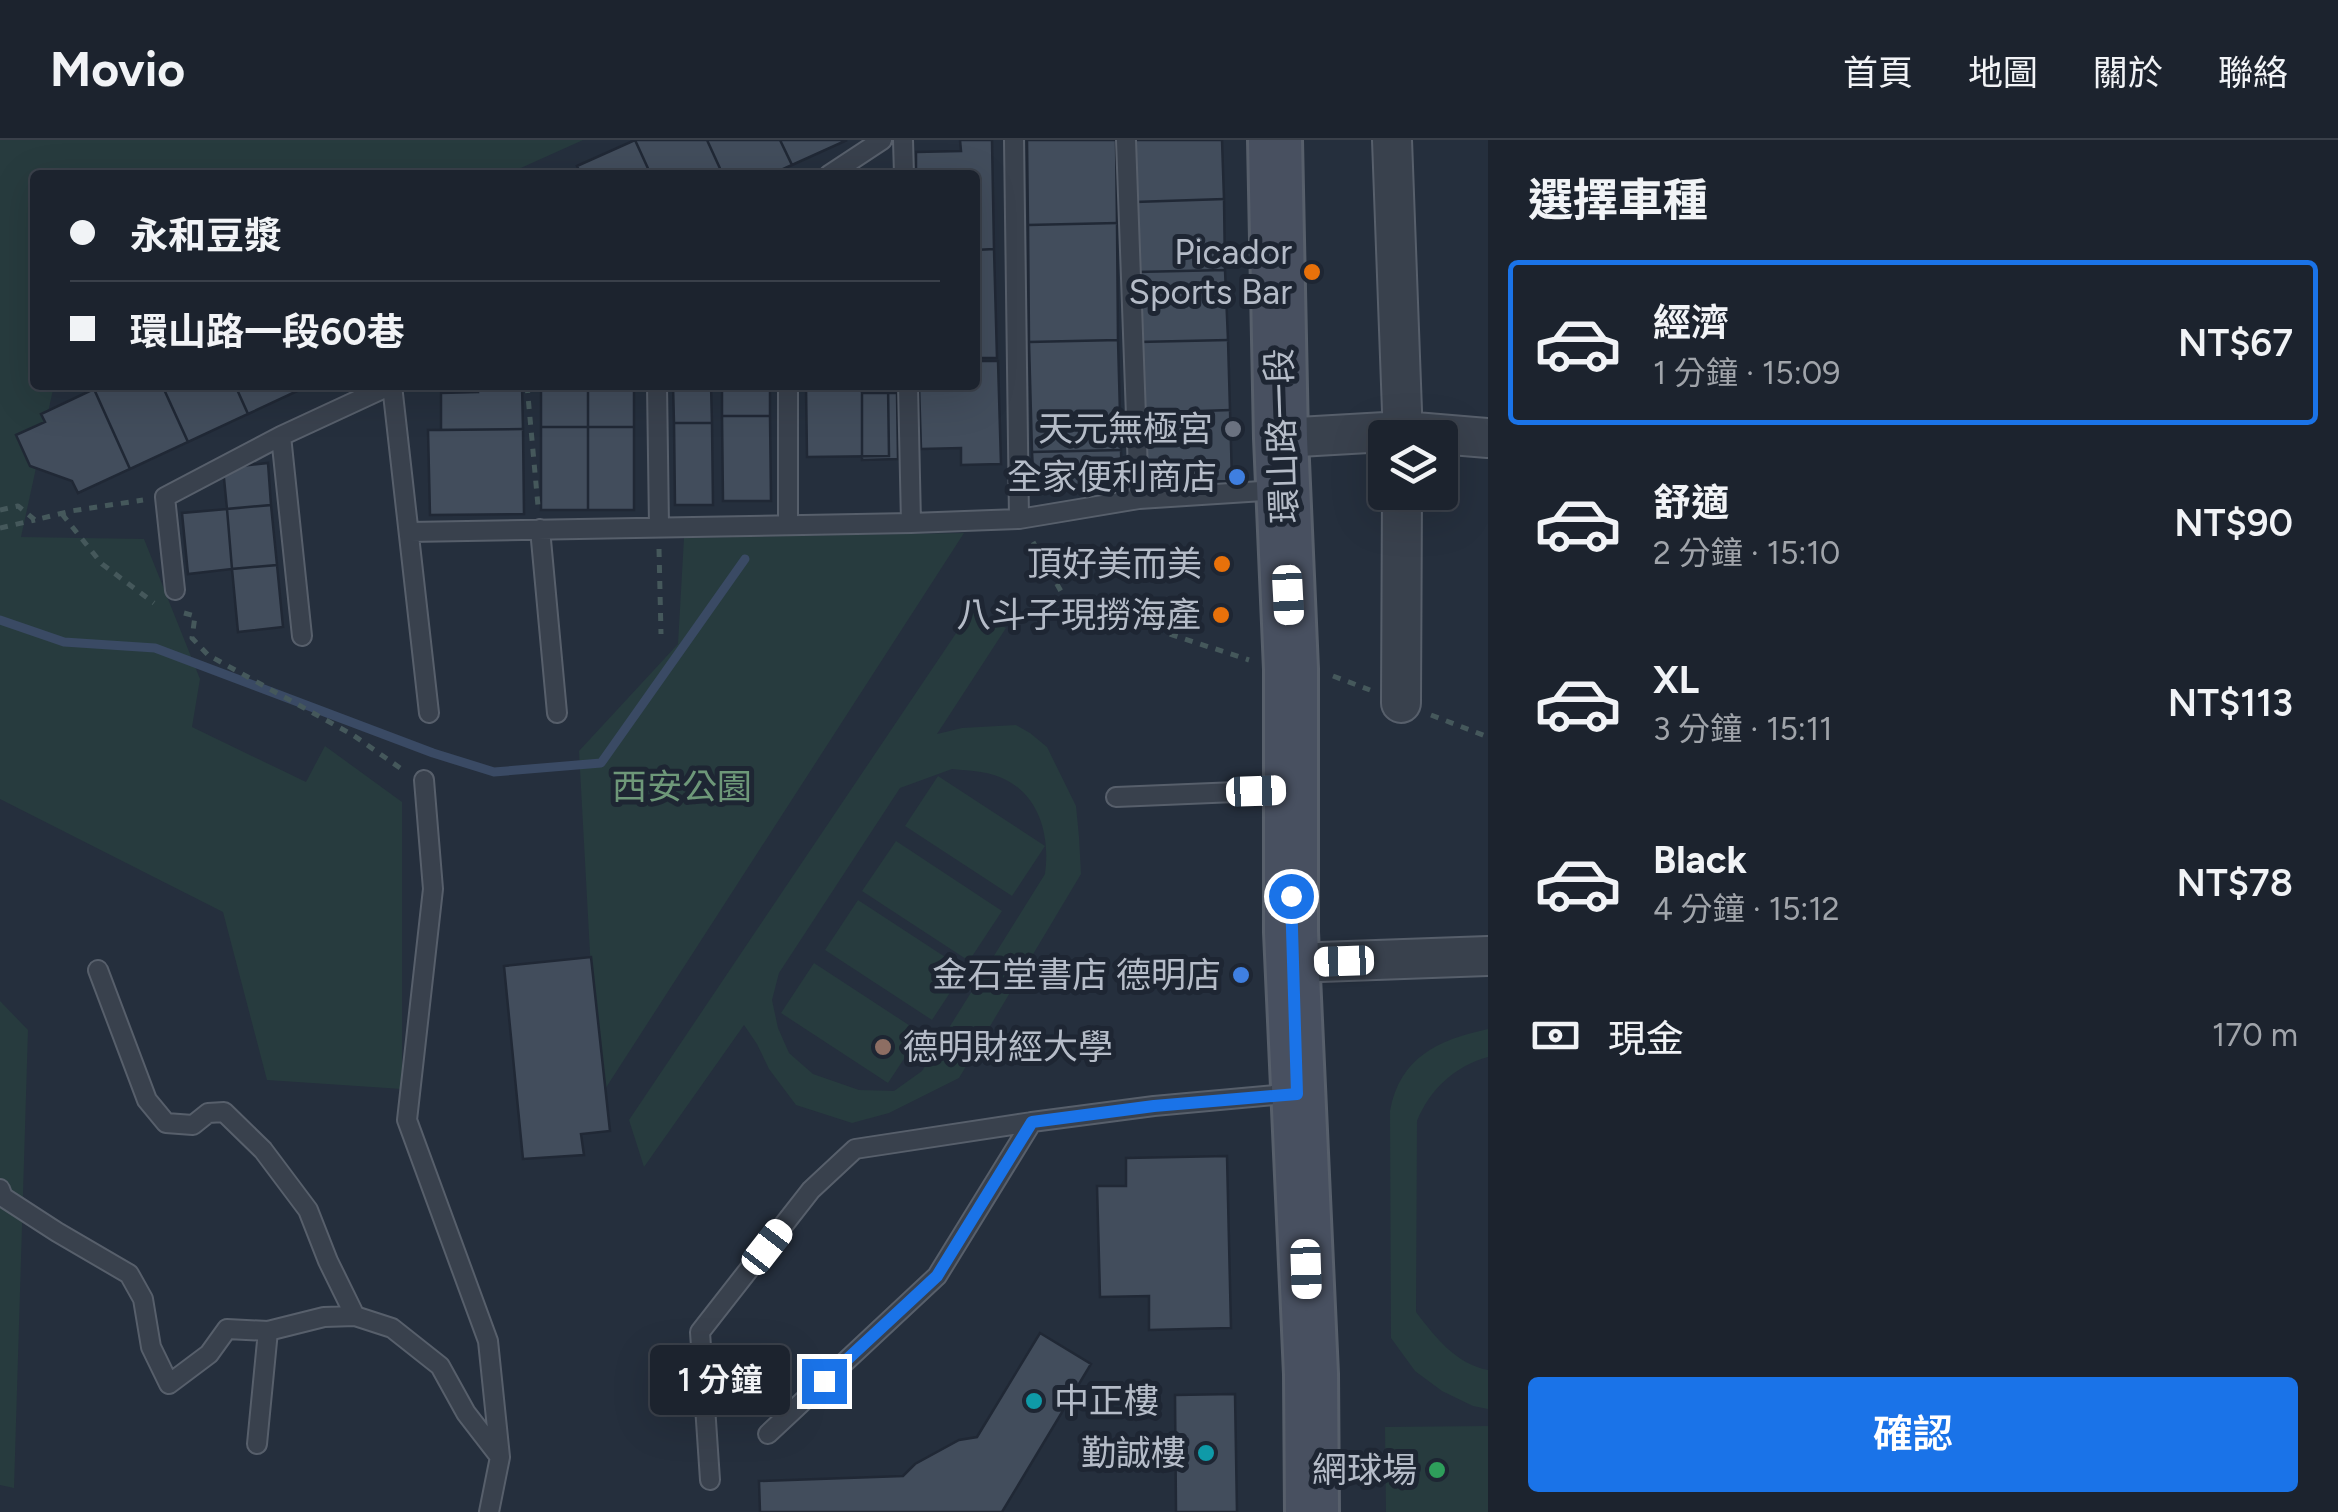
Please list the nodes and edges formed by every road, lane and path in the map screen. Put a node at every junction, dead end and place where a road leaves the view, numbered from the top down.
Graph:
1 (882, 140) edge
2 (903, 140) edge
3 (1014, 140) edge
4 (1126, 140) edge
5 (1274, 140) edge
6 (1392, 140) edge
7 (837, 170) edge
8 (904, 170) edge
9 (380, 390) edge
10 (392, 390) edge
11 (528, 390) edge
12 (657, 390) edge
13 (788, 390) edge
14 (908, 390) edge
15 (1402, 420) edge
16 (1368, 435) edge
17 (281, 436) junction
18 (1458, 437) edge
19 (1282, 438) junction
20 (1488, 438) edge
21 (1283, 489) junction
22 (165, 497) junction
23 (1139, 499) junction
24 (0, 510) edge
25 (1402, 510) edge
26 (62, 514) junction
27 (1019, 518) junction
28 (35, 520) junction
29 (912, 523) junction
30 (788, 525) junction
31 (659, 526) junction
32 (0, 528) edge
33 (540, 529) junction
34 (410, 532) junction
35 (170, 599) joint
36 (181, 612) dead end
37 (660, 634) dead end
38 (302, 636) dead end
39 (1256, 662) dead end
40 (1401, 703) dead end
41 (429, 713) dead end
42 (557, 713) dead end
43 (424, 780) joint
44 (1291, 790) junction
45 (1116, 797) dead end
46 (1488, 956) edge
47 (1292, 963) junction
48 (98, 970) dead end
49 (1297, 1094) junction
50 (1032, 1122) junction
51 (0, 1189) edge
52 (355, 1316) junction
53 (268, 1331) junction
54 (768, 1434) dead end
55 (257, 1444) dead end
56 (500, 1457) junction
57 (710, 1480) dead end
58 (489, 1512) edge
59 (1312, 1512) edge

1 - 7 lane
2 - 8 lane
3 - 27 lane
4 - 23 lane
5 - 19 street, 環山路一段
6 - 15 street
9 - 17 lane
10 - 34 lane
11 - 33 path
12 - 31 lane
13 - 30 lane
14 - 29 lane
16 - 19 street
17 - 22 lane
17 - 38 lane
18 - 20 street
19 - 21 street, 環山路一段
21 - 23 lane
21 - 44 street, 環山路一段
22 - 26 path
22 - 35 lane
23 - 27 lane
24 - 28 path
25 - 40 street
26 - 28 path
26 - 35 path
27 - 29 lane
27 - 39 path
28 - 32 path
29 - 30 lane
30 - 31 lane
31 - 33 lane
31 - 37 path
33 - 34 lane
33 - 42 lane
34 - 41 lane
36 - 43 path
43 - 56 lane
44 - 45 lane
44 - 47 street, 環山路一段
46 - 47 street
47 - 49 street, 環山路一段
48 - 52 lane
49 - 50 lane
49 - 59 street, 環山路一段
50 - 54 lane
50 - 57 lane
51 - 53 lane
52 - 53 lane
52 - 56 lane
53 - 55 lane
56 - 58 lane

